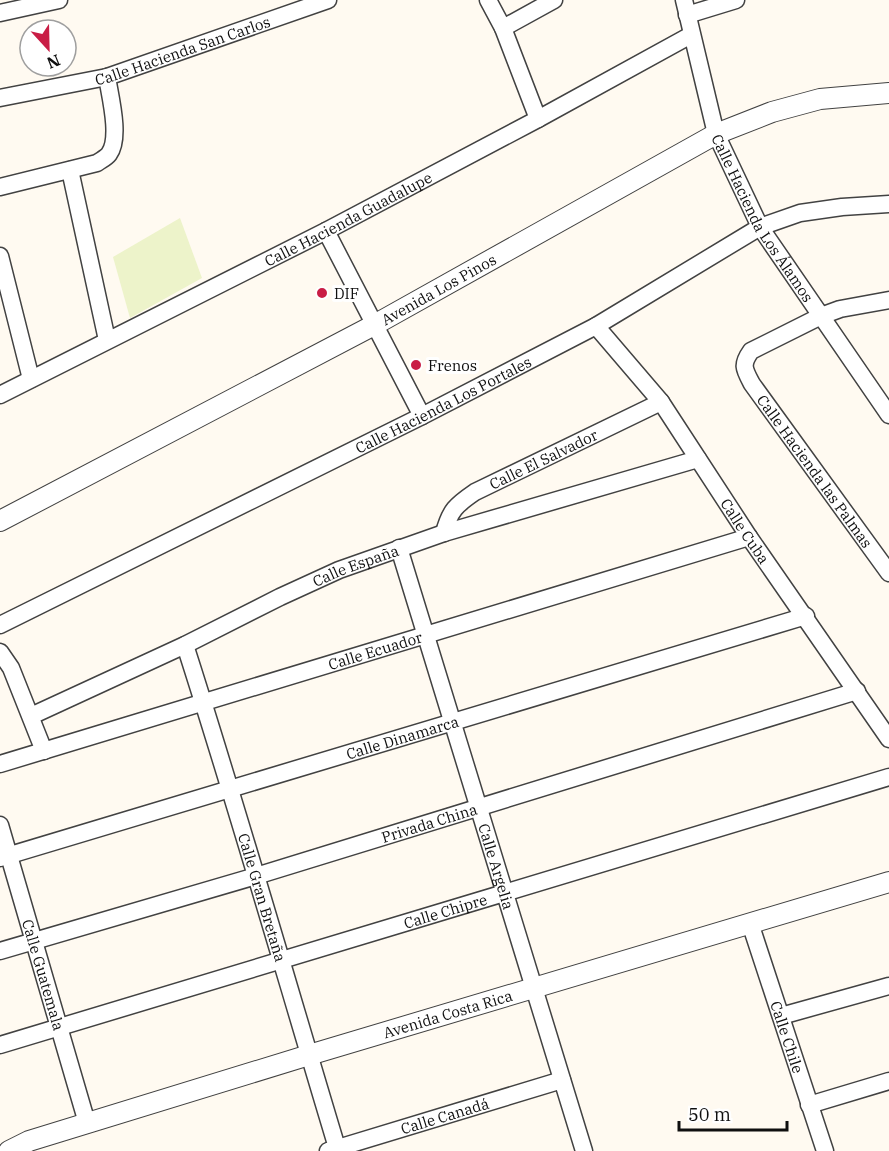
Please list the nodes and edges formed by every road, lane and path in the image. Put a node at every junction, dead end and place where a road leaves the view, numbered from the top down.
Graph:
1 (59, 0) edge
2 (328, 0) edge
3 (488, 0) edge
4 (554, 0) edge
5 (736, 0) edge
6 (685, 7) edge
7 (0, 13) edge
8 (503, 28) junction
9 (692, 34) junction
10 (107, 77) junction
11 (889, 93) edge
12 (0, 98) edge
13 (538, 119) junction
14 (716, 134) junction
15 (70, 170) junction
16 (0, 187) edge
17 (889, 204) edge
18 (760, 227) junction
19 (326, 231) junction
20 (0, 256) edge
21 (889, 300) edge
22 (821, 316) junction
23 (376, 324) junction
24 (596, 326) junction
25 (107, 340) junction
26 (32, 379) junction
27 (0, 395) edge
28 (661, 402) junction
29 (889, 415) edge
30 (422, 416) junction
31 (698, 459) junction
32 (0, 521) edge
33 (444, 533) junction
34 (749, 537) junction
35 (399, 548) junction
36 (889, 573) edge
37 (806, 616) junction
38 (0, 625) edge
39 (426, 636) junction
40 (185, 645) junction
41 (0, 652) edge
42 (857, 691) junction
43 (204, 704) junction
44 (882, 714) edge
45 (31, 716) junction
46 (452, 722) junction
47 (889, 739) edge
48 (44, 751) junction
49 (0, 764) edge
50 (889, 777) edge
51 (231, 788) junction
52 (478, 807) junction
53 (0, 825) edge
54 (5, 857) edge
55 (256, 876) junction
56 (889, 882) edge
57 (504, 891) junction
58 (750, 923) junction
59 (34, 940) junction
60 (0, 951) edge
61 (280, 961) junction
62 (889, 986) edge
63 (532, 988) junction
64 (781, 1016) junction
65 (59, 1026) junction
66 (0, 1044) edge
67 (309, 1055) junction
68 (562, 1080) junction
69 (889, 1081) edge
70 (809, 1105) junction
71 (87, 1123) junction
72 (334, 1150) edge
73 (9, 1151) edge
74 (584, 1151) edge
75 (825, 1151) edge

1 - 7 street
2 - 10 street, Calle Hacienda San Carlos
3 - 8 street
4 - 8 street
5 - 6 street
6 - 9 street, Calle Hacienda Los Álamos
8 - 13 street
9 - 13 street, Calle Hacienda Guadalupe
9 - 14 street, Calle Hacienda Los Álamos
10 - 12 street, Calle Hacienda San Carlos
10 - 15 street
11 - 14 street, Avenida Los Pinos
13 - 19 street, Calle Hacienda Guadalupe
14 - 18 street, Calle Hacienda Los Álamos
14 - 23 street, Avenida Los Pinos
15 - 16 street
15 - 25 street
17 - 18 street, Calle Hacienda Los Portales
18 - 22 street, Calle Hacienda Los Álamos
18 - 24 street, Calle Hacienda Los Portales
19 - 23 street
19 - 25 street, Calle Hacienda Guadalupe
20 - 26 street
21 - 22 street
22 - 29 street, Calle Hacienda Los Álamos
22 - 36 street, Calle Hacienda las Palmas
23 - 30 street
23 - 32 street, Avenida Los Pinos
24 - 28 street, Calle Cuba
24 - 30 street, Calle Hacienda Los Portales
25 - 26 street, Calle Hacienda Guadalupe
26 - 27 street, Calle Hacienda Guadalupe
28 - 31 street, Calle Cuba
28 - 33 street, Calle El Salvador
30 - 38 street, Calle Hacienda Los Portales
31 - 33 street, Calle España
31 - 34 street, Calle Cuba
33 - 35 street, Calle España
34 - 37 street, Calle Cuba
34 - 39 street, Calle Ecuador
35 - 39 street, Calle Argelia
35 - 40 street, Calle España
37 - 42 street, Calle Cuba
37 - 46 street, Calle Dinamarca
39 - 43 street, Calle Ecuador
39 - 46 street, Calle Argelia
40 - 43 street, Calle Gran Bretaña
40 - 45 street, Calle España
41 - 45 street
42 - 44 street, Calle Cuba
42 - 52 street, Privada China
43 - 48 street, Calle Ecuador
43 - 51 street, Calle Gran Bretaña
44 - 47 street, Calle Cuba
45 - 48 street
46 - 51 street, Calle Dinamarca
46 - 52 street, Calle Argelia
48 - 49 street, Calle Ecuador
50 - 57 street, Calle Chipre
51 - 54 street, Calle Dinamarca
51 - 55 street, Calle Gran Bretaña
52 - 55 street, Privada China
52 - 57 street, Calle Argelia
53 - 54 street, Calle Guatemala
54 - 59 street, Calle Guatemala
55 - 59 street, Privada China
55 - 61 street, Calle Gran Bretaña
56 - 58 street, Avenida Costa Rica
57 - 61 street, Calle Chipre
57 - 63 street, Calle Argelia
58 - 63 street, Avenida Costa Rica
58 - 64 street, Calle Chile
59 - 60 street, Privada China
59 - 65 street, Calle Guatemala
61 - 65 street, Calle Chipre
61 - 67 street, Calle Gran Bretaña
62 - 64 street
63 - 67 street, Avenida Costa Rica
63 - 68 street, Calle Argelia
64 - 70 street, Calle Chile
65 - 66 street, Calle Chipre
65 - 71 street, Calle Guatemala
67 - 71 street, Avenida Costa Rica
67 - 72 street, Calle Gran Bretaña
68 - 72 street, Calle Canadá
68 - 74 street, Calle Argelia
69 - 70 street
70 - 75 street, Calle Chile
71 - 73 street, Avenida Costa Rica

